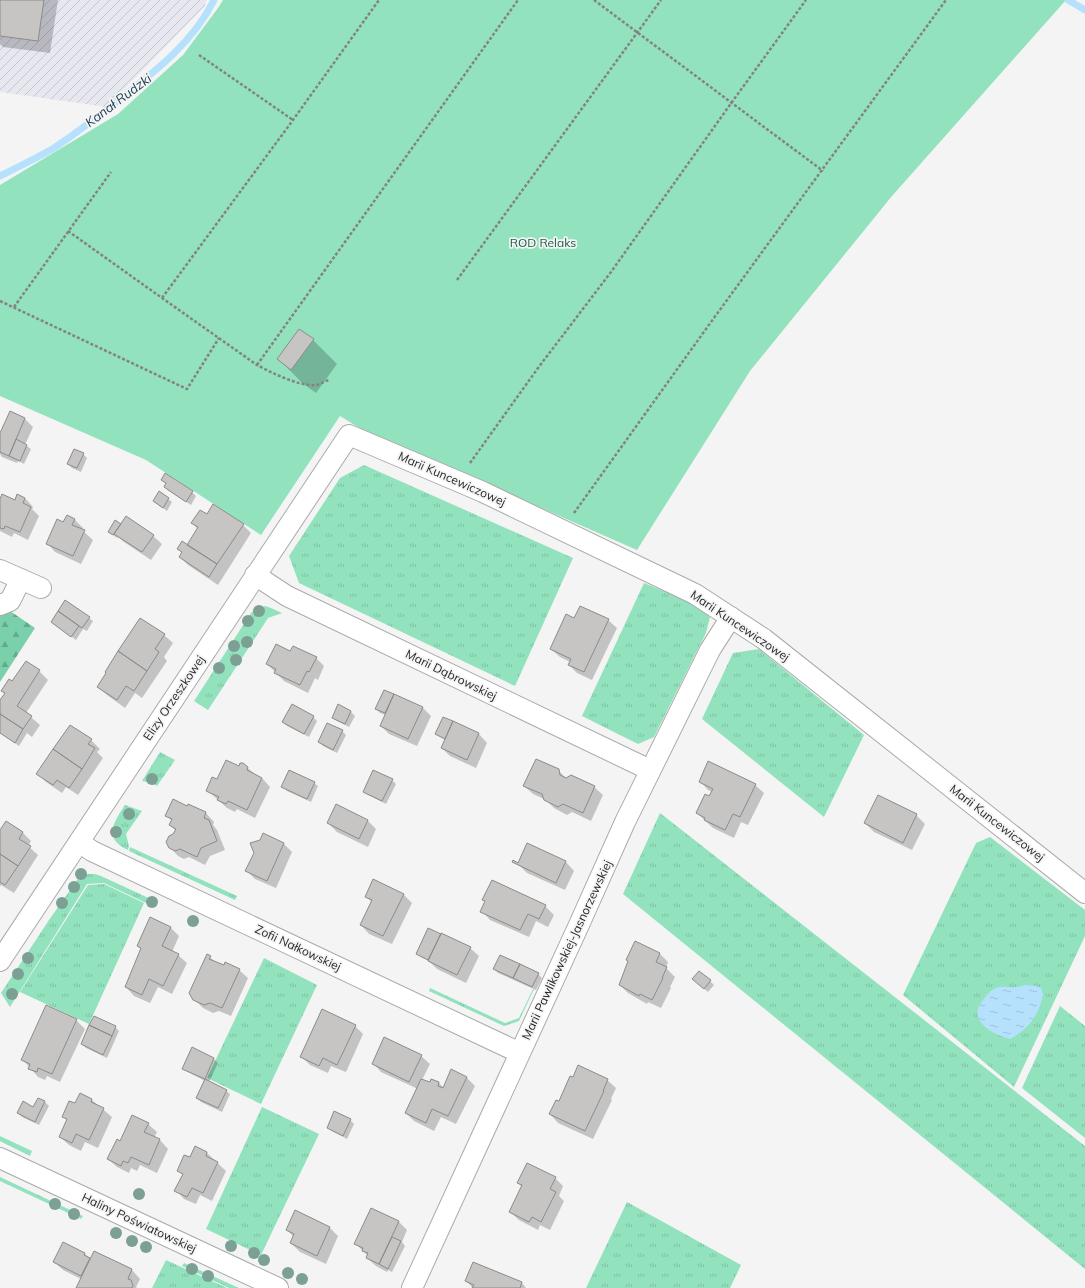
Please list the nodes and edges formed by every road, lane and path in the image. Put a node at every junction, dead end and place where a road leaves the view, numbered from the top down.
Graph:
1 (379, 0) edge
2 (518, 0) edge
3 (594, 0) edge
4 (661, 0) edge
5 (806, 0) edge
6 (946, 0) edge
7 (638, 32) junction
8 (199, 55) dead end
9 (732, 102) junction
10 (293, 120) junction
11 (823, 171) junction
12 (111, 172) dead end
13 (68, 231) junction
14 (457, 280) dead end
15 (162, 298) junction
16 (0, 301) edge
17 (14, 307) junction
18 (219, 338) junction
19 (257, 365) junction
20 (329, 380) dead end
21 (349, 435) joint
22 (469, 463) dead end
23 (572, 516) dead end
24 (0, 570) edge
25 (255, 575) junction
26 (21, 579) junction
27 (41, 588) dead end
28 (0, 604) edge
29 (731, 617) junction
30 (650, 770) junction
31 (79, 842) junction
32 (1085, 893) edge
33 (0, 961) edge
34 (520, 1053) junction
35 (0, 1158) edge
36 (278, 1288) edge
37 (412, 1288) edge

1 - 10 path
2 - 19 path
3 - 7 path
4 - 7 path
5 - 9 path
6 - 11 path
7 - 9 path
7 - 14 path
8 - 10 path
9 - 11 path
9 - 22 path
10 - 15 path
11 - 23 path
12 - 13 path
13 - 15 path
13 - 17 path
15 - 18 path
16 - 17 path
17 - 18 path
18 - 19 path
19 - 20 path
21 - 25 street, Elizy Orzeszkowej
21 - 29 street, Marii Kuncewiczowej
24 - 26 street
25 - 30 street, Marii Dąbrowskiej
25 - 31 street, Elizy Orzeszkowej
26 - 27 street
26 - 28 street
29 - 30 street, Marii Pawlikowskiej-Jasnorzewskiej
29 - 32 street, Marii Kuncewiczowej
30 - 34 street, Marii Pawlikowskiej-Jasnorzewskiej
31 - 33 street, Elizy Orzeszkowej
31 - 34 street, Zofii Nałkowskiej
34 - 37 street, Marii Pawlikowskiej-Jasnorzewskiej
35 - 36 street, Haliny Poświatowskiej

